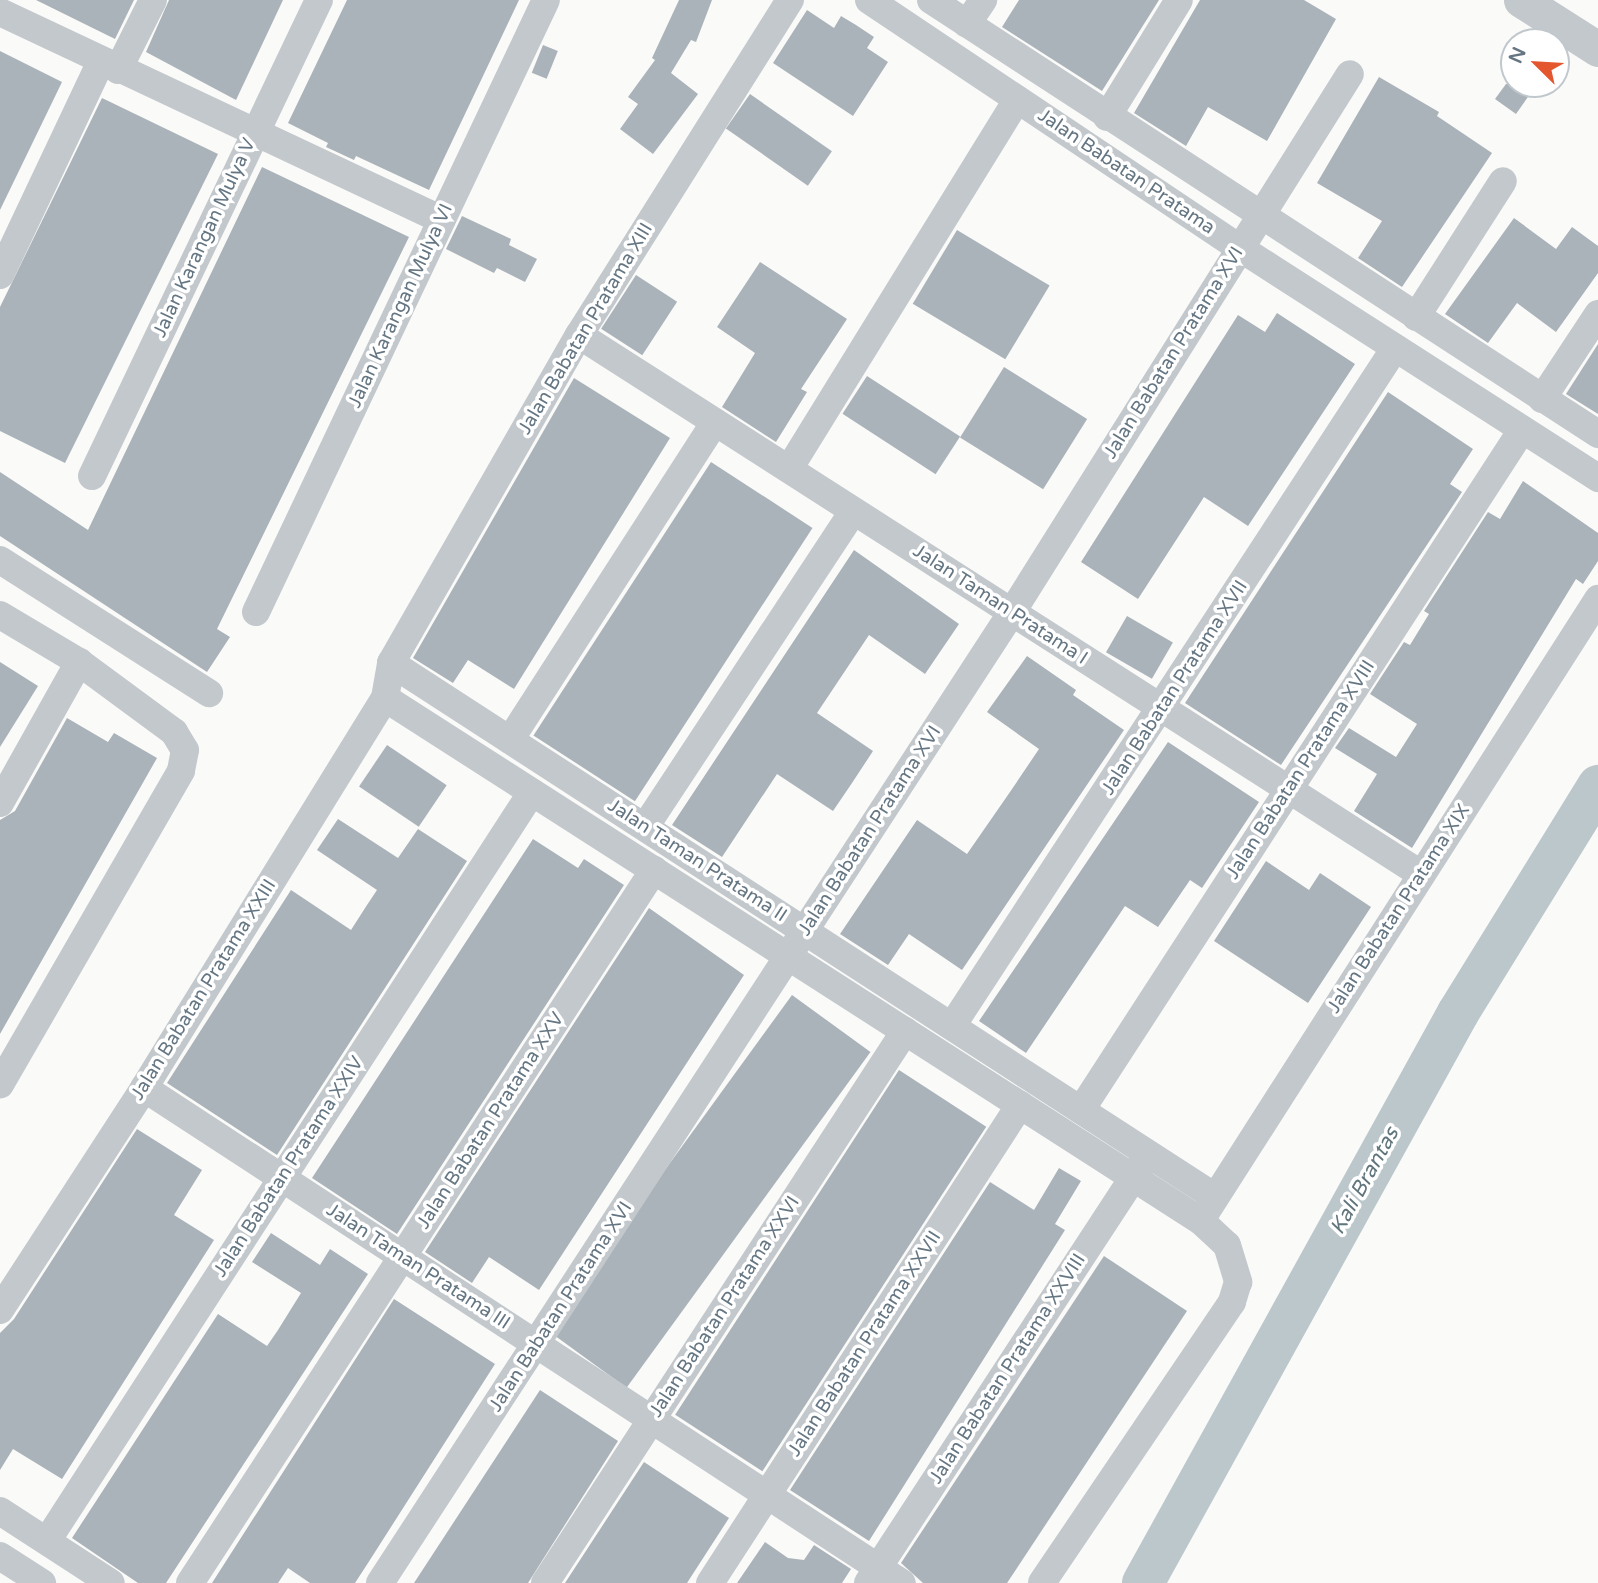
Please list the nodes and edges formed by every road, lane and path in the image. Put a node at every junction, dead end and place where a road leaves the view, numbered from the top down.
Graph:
1 (153, 0) edge
2 (318, 0) edge
3 (546, 0) edge
4 (790, 0) edge
5 (869, 0) edge
6 (931, 0) edge
7 (982, 0) edge
8 (1179, 0) edge
9 (1521, 0) edge
10 (7, 9) edge
11 (967, 24) junction
12 (1598, 49) edge
13 (110, 66) junction
14 (1350, 74) dead end
15 (1017, 100) junction
16 (1107, 117) junction
17 (254, 134) junction
18 (1503, 181) dead end
19 (1259, 217) junction
20 (442, 220) junction
21 (1240, 248) junction
22 (0, 275) edge
23 (1598, 314) edge
24 (1416, 317) junction
25 (579, 335) junction
26 (1395, 348) junction
27 (1542, 400) junction
28 (715, 422) junction
29 (1522, 430) junction
30 (1598, 434) edge
31 (789, 470) junction
32 (92, 476) dead end
33 (1598, 478) edge
34 (853, 511) junction
35 (0, 560) edge
36 (1598, 599) edge
37 (256, 612) dead end
38 (1012, 612) junction
39 (0, 615) edge
40 (79, 662) junction
41 (391, 663) junction
42 (209, 694) dead end
43 (385, 698) junction
44 (1163, 709) junction
45 (510, 740) junction
46 (1288, 789) junction
47 (3, 791) edge
48 (532, 792) junction
49 (645, 827) junction
50 (654, 870) junction
51 (1421, 874) junction
52 (805, 931) junction
53 (789, 957) junction
54 (952, 1026) junction
55 (905, 1031) junction
56 (0, 1084) edge
57 (144, 1088) junction
58 (1020, 1105) junction
59 (1081, 1110) junction
60 (1149, 1154) junction
61 (282, 1178) junction
62 (1134, 1178) junction
63 (1208, 1209) junction
64 (402, 1257) junction
65 (0, 1310) edge
66 (536, 1344) junction
67 (652, 1419) junction
68 (767, 1495) junction
69 (0, 1511) edge
70 (47, 1541) junction
71 (0, 1556) edge
72 (873, 1575) edge
73 (30, 1580) edge
74 (111, 1583) edge
75 (190, 1583) edge
76 (380, 1583) edge
77 (545, 1583) edge
78 (710, 1583) edge
79 (902, 1583) edge
80 (1042, 1583) edge

1 - 13 street
2 - 17 street, Jalan Karangan Mulya V
3 - 20 street, Jalan Karangan Mulya VI
4 - 25 street, Jalan Babatan Pratama XIII
5 - 15 street, Jalan Babatan Pratama
6 - 11 street, Jalan Babatan Pratama
7 - 11 street
8 - 16 street
9 - 12 street
10 - 13 street
11 - 16 street, Jalan Babatan Pratama
13 - 17 street
13 - 22 street
14 - 19 street, Jalan Babatan Pratama XVI
15 - 21 street, Jalan Babatan Pratama
15 - 31 street
16 - 19 street, Jalan Babatan Pratama
17 - 20 street
17 - 32 street, Jalan Karangan Mulya V
18 - 24 street
19 - 21 street, Jalan Babatan Pratama XVI
19 - 24 street, Jalan Babatan Pratama
20 - 37 street, Jalan Karangan Mulya VI
21 - 26 street, Jalan Babatan Pratama
21 - 38 street, Jalan Babatan Pratama XVI
23 - 27 street
24 - 27 street, Jalan Babatan Pratama
25 - 28 street, Jalan Taman Pratama I
25 - 41 street, Jalan Babatan Pratama XIII
26 - 29 street, Jalan Babatan Pratama
26 - 44 street, Jalan Babatan Pratama XVII
27 - 30 street, Jalan Babatan Pratama
28 - 31 street, Jalan Taman Pratama I
28 - 45 street
29 - 33 street, Jalan Babatan Pratama
29 - 46 street, Jalan Babatan Pratama XVIII
31 - 34 street, Jalan Taman Pratama I
34 - 38 street, Jalan Taman Pratama I
34 - 49 street
35 - 42 street
36 - 51 street, Jalan Babatan Pratama XIX
38 - 44 street, Jalan Taman Pratama I
38 - 52 street, Jalan Babatan Pratama XVI
39 - 40 street
40 - 47 street
40 - 56 street
41 - 43 street, Jalan Babatan Pratama XXIII
41 - 45 street, Jalan Taman Pratama II
43 - 48 street, Jalan Taman Pratama II
43 - 57 street, Jalan Babatan Pratama XXIII
44 - 46 street, Jalan Taman Pratama I
44 - 54 street, Jalan Babatan Pratama XVII
45 - 49 street, Jalan Taman Pratama II
46 - 51 street, Jalan Taman Pratama I
46 - 59 street, Jalan Babatan Pratama XVIII
48 - 50 street, Jalan Taman Pratama II
48 - 61 street, Jalan Babatan Pratama XXIV
49 - 52 street, Jalan Taman Pratama II
50 - 53 street, Jalan Taman Pratama II
50 - 64 street, Jalan Babatan Pratama XXV
51 - 63 street, Jalan Babatan Pratama XIX
52 - 53 street, Jalan Babatan Pratama XVI
52 - 54 street, Jalan Taman Pratama II
53 - 55 street, Jalan Taman Pratama II
53 - 66 street, Jalan Babatan Pratama XVI
54 - 59 street, Jalan Taman Pratama II
55 - 58 street, Jalan Taman Pratama II
55 - 67 street, Jalan Babatan Pratama XXVI
57 - 61 street, Jalan Taman Pratama III
57 - 65 street, Jalan Babatan Pratama XXIII
58 - 62 street, Jalan Taman Pratama II
58 - 68 street, Jalan Babatan Pratama XXVII
59 - 60 street, Jalan Taman Pratama II
60 - 62 street, Jalan Babatan Pratama XXVIII
60 - 63 street, Jalan Taman Pratama II
61 - 64 street, Jalan Taman Pratama III
61 - 70 street, Jalan Babatan Pratama XXIV
62 - 63 street, Jalan Taman Pratama II
62 - 72 street, Jalan Babatan Pratama XXVIII
63 - 80 street
64 - 66 street, Jalan Taman Pratama III
64 - 75 street, Jalan Babatan Pratama XXV
66 - 67 street, Jalan Taman Pratama III
66 - 76 street, Jalan Babatan Pratama XVI
67 - 68 street, Jalan Taman Pratama III
67 - 77 street, Jalan Babatan Pratama XXVI
68 - 72 street, Jalan Taman Pratama III
68 - 78 street, Jalan Babatan Pratama XXVII
69 - 70 street
70 - 74 street
71 - 73 street
72 - 79 street, Jalan Taman Pratama III

